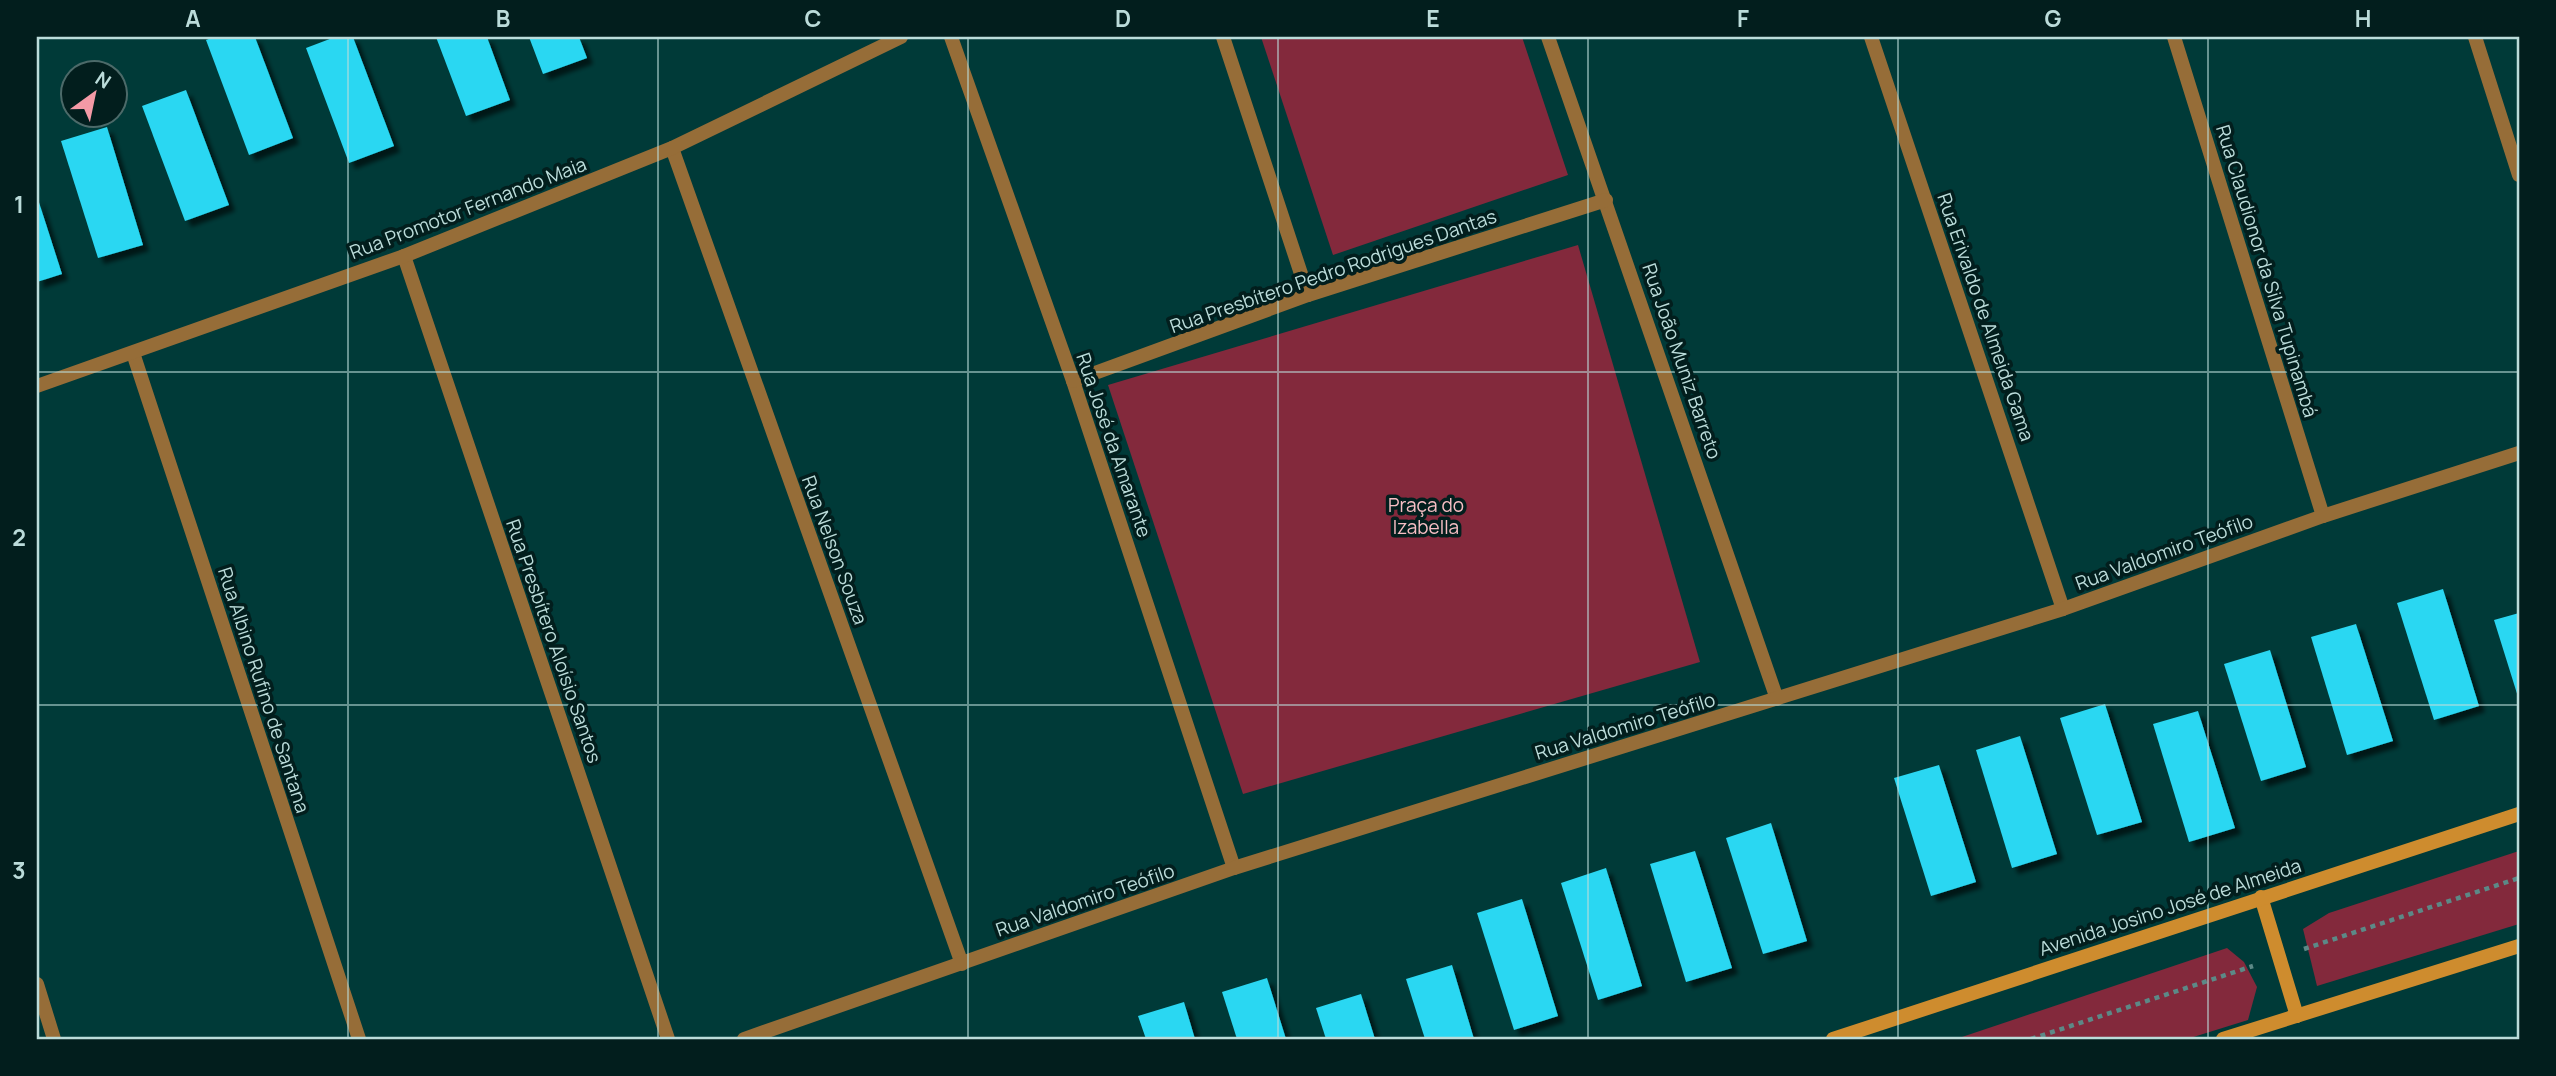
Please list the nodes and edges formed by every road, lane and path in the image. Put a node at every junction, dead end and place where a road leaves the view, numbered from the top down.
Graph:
1 (901, 37) edge
2 (951, 37) edge
3 (1223, 37) edge
4 (1548, 37) edge
5 (1871, 37) edge
6 (2174, 37) edge
7 (2474, 37) edge
8 (672, 148) junction
9 (2519, 175) edge
10 (1606, 200) junction
11 (404, 256) junction
12 (1308, 295) junction
13 (133, 354) junction
14 (1073, 382) junction
15 (37, 386) edge
16 (2519, 453) edge
17 (2323, 516) junction
18 (2063, 609) junction
19 (1777, 699) junction
20 (2519, 814) edge
21 (1234, 868) junction
22 (2261, 897) junction
23 (2519, 946) edge
24 (962, 964) junction
25 (37, 984) edge
26 (2297, 1016) junction
27 (54, 1039) edge
28 (359, 1039) edge
29 (668, 1039) edge
30 (744, 1039) edge
31 (1833, 1039) edge
32 (2223, 1039) edge

1 - 8 street, Rua Promotor Fernando Maia
2 - 14 street, Rua José da Amarante
3 - 12 street
4 - 10 street, Rua João Muniz Barreto
5 - 18 street, Rua Erivaldo de Almeida Gama
6 - 17 street, Rua Claudionor da Silva Tupinambá
7 - 9 street
8 - 11 street, Rua Promotor Fernando Maia
8 - 24 street, Rua Nelson Souza
10 - 12 street, Rua Presbítero Pedro Rodrigues Dantas
10 - 19 street, Rua João Muniz Barreto
11 - 13 street, Rua Promotor Fernando Maia
11 - 29 street, Rua Presbítero Aloísio Santos
12 - 14 street, Rua Presbítero Pedro Rodrigues Dantas
13 - 15 street, Rua Promotor Fernando Maia
13 - 28 street, Rua Albino Rufino de Santana
14 - 21 street, Rua José da Amarante
16 - 17 street, Rua Valdomiro Teófilo
17 - 18 street, Rua Valdomiro Teófilo
18 - 19 street, Rua Valdomiro Teófilo
19 - 21 street, Rua Valdomiro Teófilo
20 - 22 main road, Avenida Josino José de Almeida
21 - 24 street, Rua Valdomiro Teófilo
22 - 26 main road
22 - 31 main road, Avenida Josino José de Almeida
23 - 26 main road
24 - 30 street, Rua Valdomiro Teófilo
25 - 27 street
26 - 32 main road

